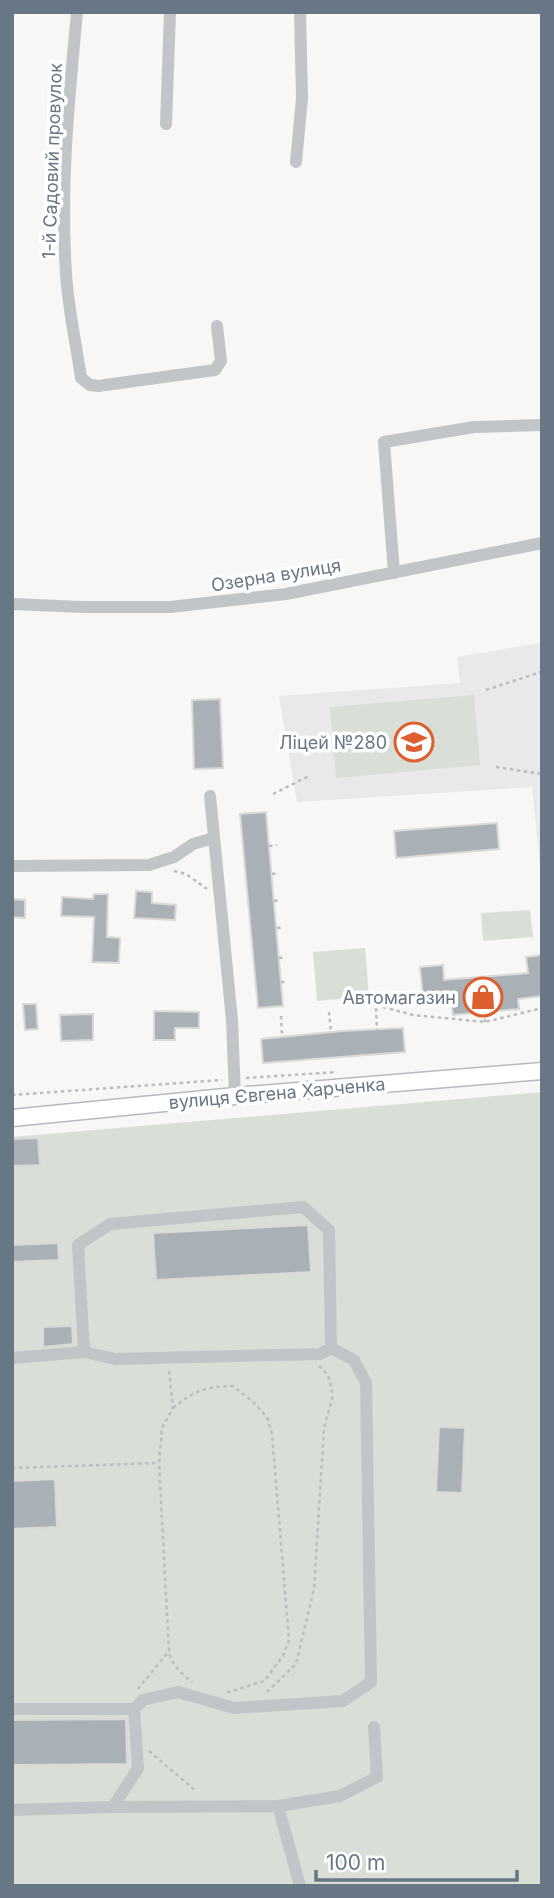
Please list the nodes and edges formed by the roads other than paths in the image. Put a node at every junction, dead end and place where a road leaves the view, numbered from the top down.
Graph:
1 (77, 12) edge
2 (170, 12) edge
3 (300, 12) edge
4 (166, 124) dead end
5 (296, 162) dead end
6 (217, 326) dead end
7 (542, 425) edge
8 (542, 543) edge
9 (394, 573) junction
10 (12, 604) edge
11 (210, 796) dead end
12 (214, 838) junction
13 (12, 866) edge
14 (542, 1071) edge
15 (235, 1096) junction
16 (12, 1118) edge
17 (331, 1348) junction
18 (84, 1352) junction
19 (12, 1357) edge
20 (12, 1709) edge
21 (134, 1709) junction
22 (374, 1727) dead end
23 (278, 1806) junction
24 (113, 1807) junction
25 (12, 1810) edge
26 (300, 1886) edge

1 - 6 street, 1-й Садовий провулок
2 - 4 street
3 - 5 street
7 - 9 street
8 - 9 street, Озерна вулиця
9 - 10 street, Озерна вулиця
11 - 12 street
12 - 13 street
12 - 15 street
14 - 15 main road, вулиця Євгена Харченка
15 - 16 main road, вулиця Євгена Харченка
17 - 18 street
17 - 18 street
17 - 21 street
18 - 19 street
20 - 21 street
21 - 24 street
22 - 23 street
23 - 24 street
23 - 26 street
24 - 25 street

